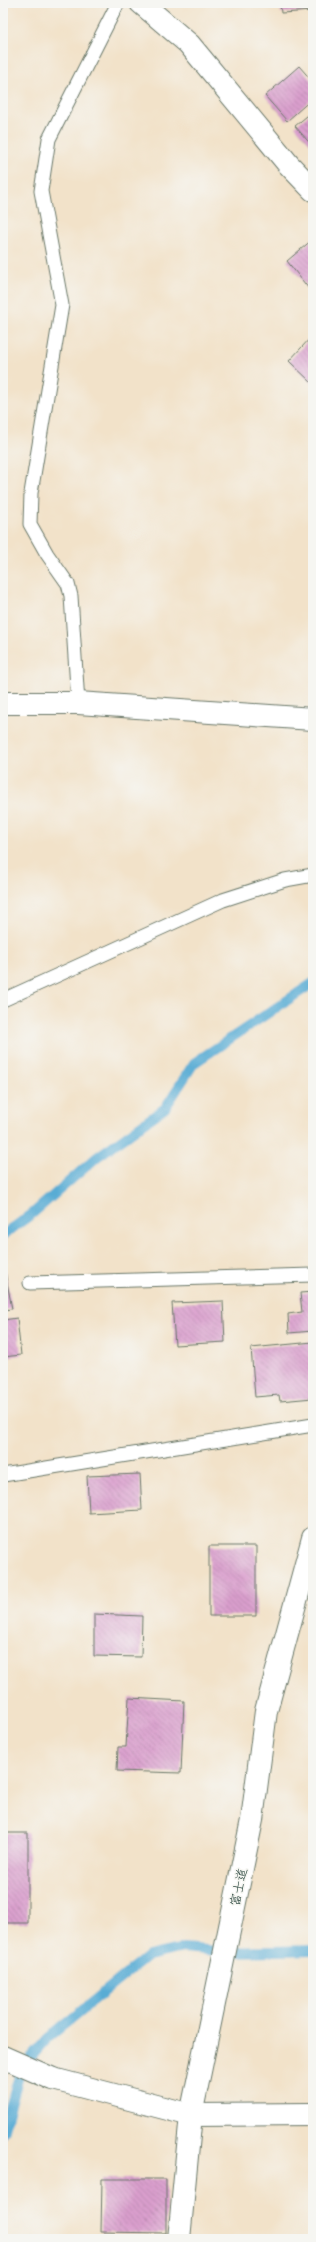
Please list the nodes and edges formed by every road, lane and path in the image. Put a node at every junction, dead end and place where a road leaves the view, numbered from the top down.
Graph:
1 (118, 3) edge
2 (141, 3) edge
3 (313, 190) edge
4 (3, 703) edge
5 (78, 703) junction
6 (313, 719) edge
7 (313, 875) edge
8 (3, 1000) edge
9 (313, 1275) edge
10 (30, 1283) dead end
11 (313, 1425) edge
12 (3, 1475) edge
13 (313, 1538) edge
14 (306, 1591) edge
15 (10, 2060) edge
16 (313, 2114) edge
17 (192, 2115) junction
18 (179, 2239) edge

1 - 5 lane
2 - 3 street
4 - 5 street
5 - 6 street
7 - 8 lane
9 - 10 lane
11 - 12 lane
13 - 14 street, 富士道
14 - 17 street, 富士道
15 - 17 street
16 - 17 street
17 - 18 street, 富士道

